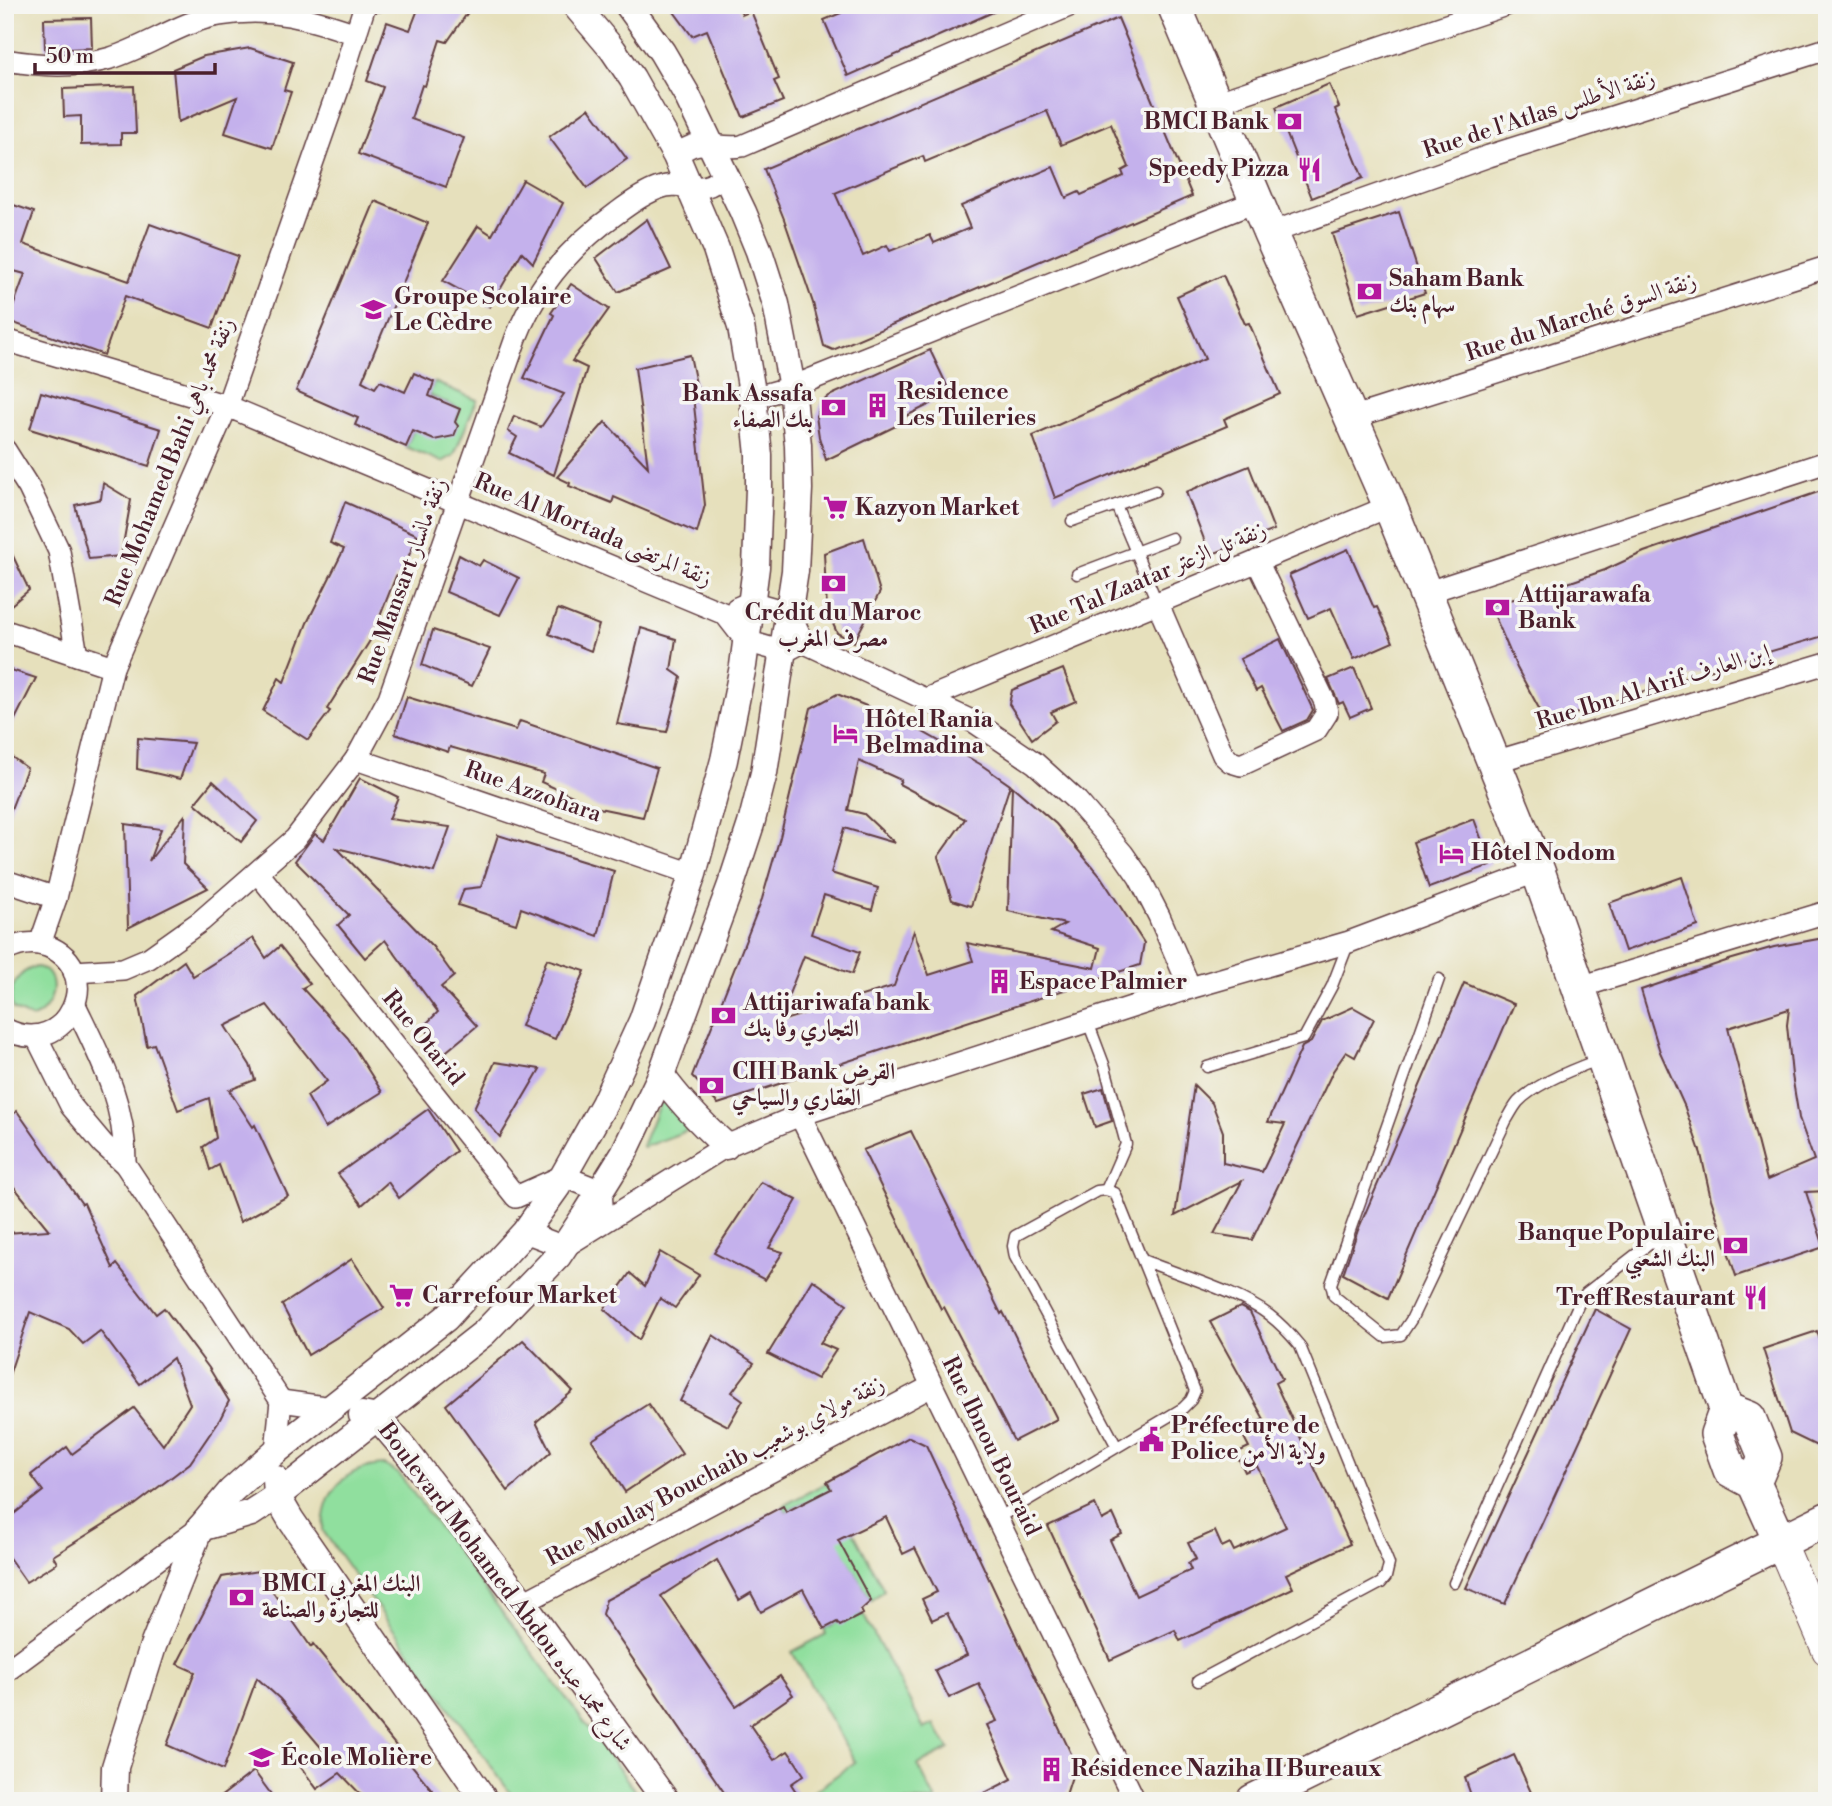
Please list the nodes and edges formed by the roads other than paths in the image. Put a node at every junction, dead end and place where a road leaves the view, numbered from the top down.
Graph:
1 (575, 5) edge
2 (628, 5) edge
3 (1071, 5) edge
4 (1174, 5) edge
5 (1506, 5) edge
6 (371, 6) edge
7 (356, 34) junction
8 (1827, 49) edge
9 (5, 60) edge
10 (1215, 103) junction
11 (709, 142) junction
12 (676, 156) junction
13 (724, 174) junction
14 (691, 187) junction
15 (1256, 201) junction
16 (1270, 233) junction
17 (1827, 267) edge
18 (5, 340) edge
19 (792, 387) junction
20 (753, 398) junction
21 (226, 405) junction
22 (1351, 418) junction
23 (5, 450) edge
24 (1827, 462) edge
25 (1155, 491) dead end
26 (460, 502) junction
27 (1116, 505) junction
28 (1390, 506) junction
29 (1072, 521) dead end
30 (1172, 538) dead end
31 (1136, 552) junction
32 (1257, 561) junction
33 (1077, 574) dead end
34 (1425, 593) junction
35 (751, 602) junction
36 (1157, 602) junction
37 (790, 612) junction
38 (725, 614) junction
39 (5, 631) edge
40 (746, 641) junction
41 (794, 647) junction
42 (77, 655) junction
43 (1827, 663) edge
44 (113, 667) junction
45 (926, 699) junction
46 (356, 759) junction
47 (1494, 762) junction
48 (1538, 871) junction
49 (258, 873) junction
50 (693, 874) junction
51 (5, 881) edge
52 (55, 898) junction
53 (1827, 912) edge
54 (1349, 942) junction
55 (40, 944) junction
56 (5, 951) edge
57 (74, 972) junction
58 (1439, 979) dead end
59 (1580, 987) junction
60 (1190, 988) junction
61 (75, 1005) junction
62 (1088, 1022) junction
63 (5, 1029) edge
64 (36, 1036) junction
65 (1604, 1058) junction
66 (1208, 1067) dead end
67 (661, 1075) junction
68 (800, 1115) junction
69 (726, 1146) junction
70 (125, 1164) junction
71 (563, 1176) junction
72 (1106, 1190) junction
73 (601, 1191) junction
74 (603, 1222) junction
75 (525, 1232) junction
76 (1665, 1232) junction
77 (564, 1247) junction
78 (1143, 1260) junction
79 (932, 1386) junction
80 (281, 1401) junction
81 (332, 1408) junction
82 (378, 1418) junction
83 (1117, 1447) junction
84 (276, 1451) junction
85 (277, 1496) junction
86 (996, 1519) junction
87 (1827, 1519) edge
88 (200, 1528) junction
89 (1781, 1543) junction
90 (1454, 1583) dead end
91 (523, 1603) junction
92 (1827, 1650) edge
93 (5, 1672) edge
94 (1198, 1681) dead end
95 (114, 1801) edge
96 (485, 1801) edge
97 (666, 1801) edge
98 (1135, 1801) edge
99 (1253, 1801) edge

1 - 12 street
2 - 11 street
3 - 11 street
4 - 10 main road
5 - 10 street
6 - 7 street, Rue Mohamed Bahi زنقة محمد باهي
7 - 9 street
7 - 21 street, Rue Mohamed Bahi زنقة محمد باهي
8 - 16 street, Rue de l'Atlas زنقة الأطلس
10 - 15 main road
11 - 12 street
11 - 13 street
12 - 14 street
13 - 14 street, Rue Mansart زنقة مانسار
13 - 19 street
14 - 20 street
14 - 26 street, Rue Mansart زنقة مانسار
15 - 16 main road
15 - 19 street
16 - 22 main road
17 - 22 street, Rue du Marché زنقة السوق
18 - 21 street, Rue Al Mortada زنقة المرتضى
19 - 20 street
19 - 37 street
20 - 35 street
21 - 26 street, Rue Al Mortada زنقة المرتضى
21 - 44 street, Rue Mohamed Bahi زنقة محمد باهي
22 - 28 main road
23 - 42 street
24 - 34 street
25 - 27 lane
26 - 38 street, Rue Al Mortada زنقة المرتضى
26 - 46 street, Rue Mansart زنقة مانسار
27 - 29 lane
27 - 31 lane
28 - 32 street, Rue Tal Zaatar زنقة تل الزعتر
28 - 34 main road
30 - 31 lane
31 - 33 lane
31 - 36 lane
32 - 36 street, Rue Tal Zaatar زنقة تل الزعتر
32 - 36 street
34 - 47 main road
35 - 37 street
35 - 38 street, Rue Al Mortada زنقة المرتضى
35 - 40 street
36 - 45 street, Rue Tal Zaatar زنقة تل الزعتر
37 - 41 street
38 - 40 street, Rue Al Mortada زنقة المرتضى
39 - 42 street
40 - 41 street
40 - 50 street
41 - 45 street
41 - 67 street
42 - 44 street
43 - 47 street, Rue Ibn Al Arif إبن العارف
44 - 52 street, Rue Mohamed Bahi زنقة محمد باهي
45 - 60 street
46 - 49 street, Rue Mansart زنقة مانسار
46 - 50 street, Rue Azzohara
47 - 48 main road
48 - 54 street
48 - 59 main road
49 - 57 street, Rue Mansart زنقة مانسار
49 - 71 street, Rue Otarid
50 - 71 street
51 - 52 street
52 - 55 street, Rue Mohamed Bahi زنقة محمد باهي
53 - 59 street
54 - 60 street
54 - 66 lane
55 - 56 street
55 - 57 street
57 - 61 street
58 - 65 lane
59 - 65 main road
60 - 62 street
61 - 64 street
61 - 70 street
62 - 68 street
62 - 72 lane
63 - 64 street
64 - 70 street
65 - 76 main road
67 - 69 street
67 - 73 street
68 - 69 street
68 - 79 street, Rue Ibnou Bouraid
69 - 74 street
70 - 80 street
71 - 73 street
71 - 75 street
72 - 78 lane
72 - 83 lane
73 - 74 street
73 - 77 street
74 - 77 street
75 - 77 street
75 - 81 street
76 - 89 main road
76 - 90 lane
77 - 82 street
78 - 83 lane
78 - 94 lane
79 - 86 street, Rue Ibnou Bouraid
79 - 91 street, Rue Moulay Bouchaib زنقة مولاي بوشعيب
80 - 81 street, Boulevard Mohamed Abdou شارع محمد عبده
80 - 84 street
81 - 82 street, Boulevard Mohamed Abdou شارع محمد عبده
81 - 84 street
82 - 85 street
82 - 91 street, Boulevard Mohamed Abdou شارع محمد عبده
83 - 86 lane
84 - 85 street
84 - 88 street
85 - 88 street
85 - 96 street
86 - 98 street, Rue Ibnou Bouraid
87 - 89 main road
88 - 93 street
88 - 95 street
89 - 92 main road
89 - 99 main road
91 - 97 street, Boulevard Mohamed Abdou شارع محمد عبده

